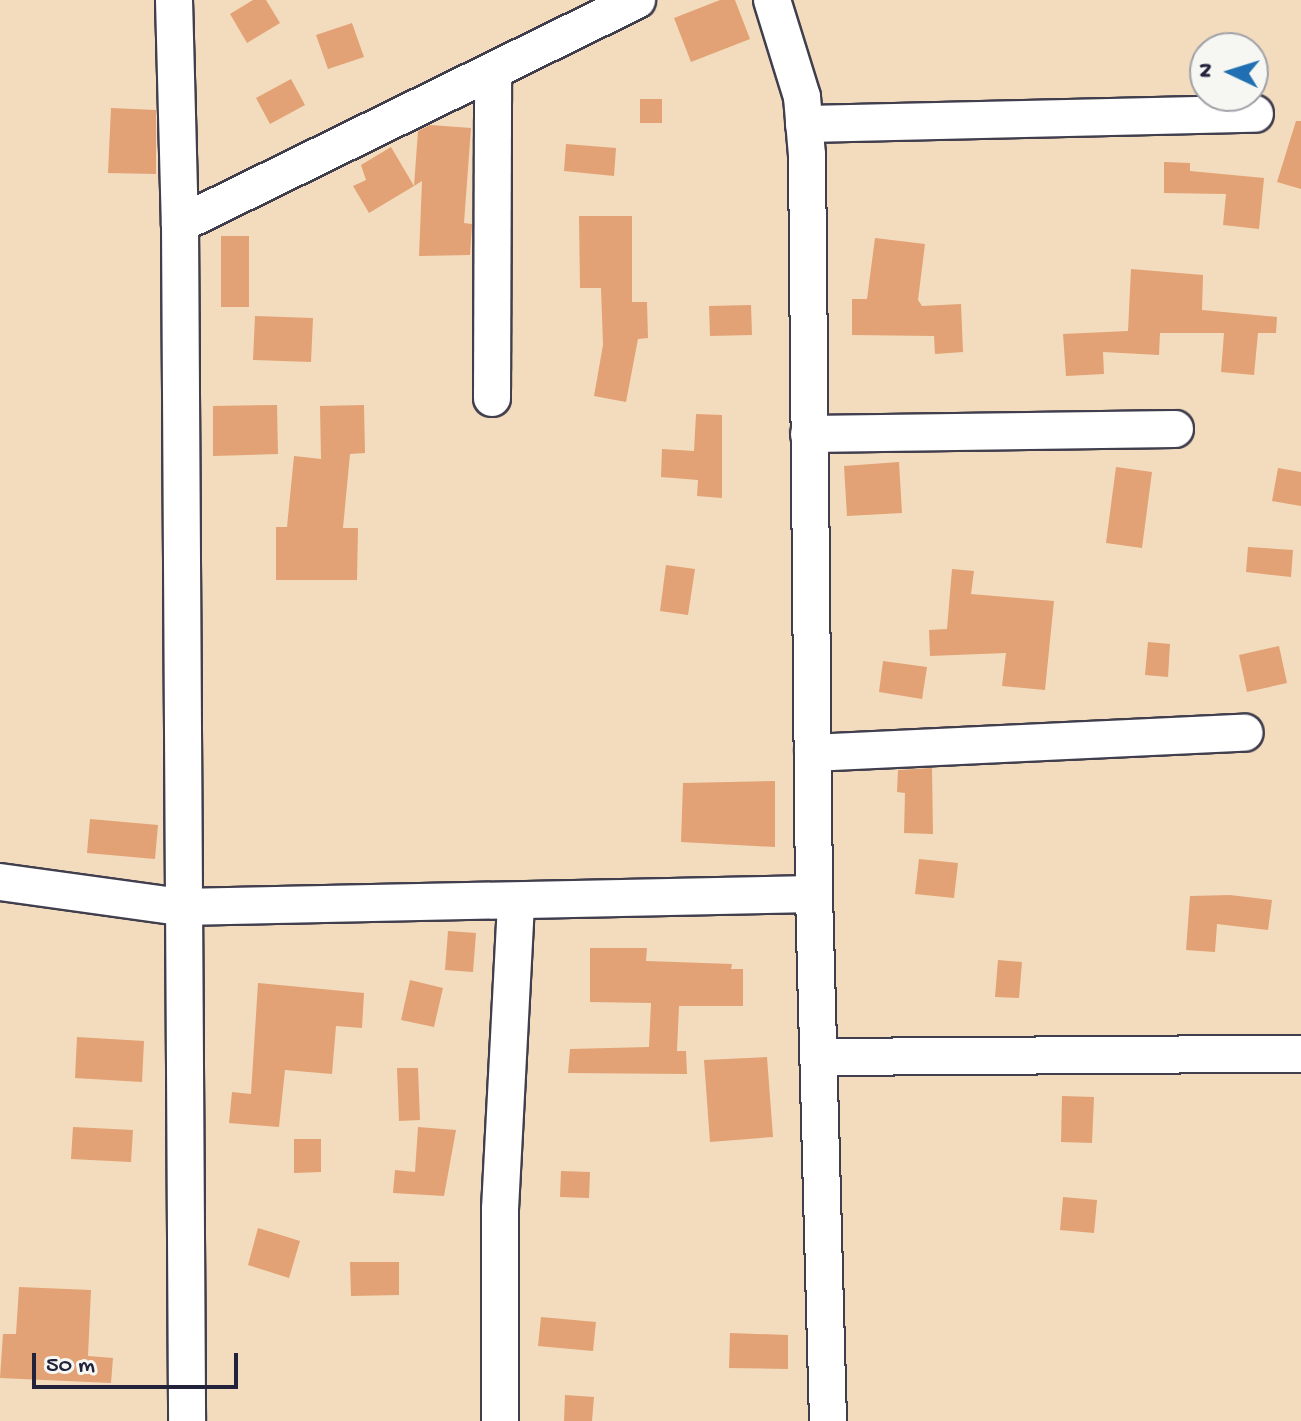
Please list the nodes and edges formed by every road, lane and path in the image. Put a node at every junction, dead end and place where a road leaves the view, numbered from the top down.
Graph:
1 (174, 0) edge
2 (637, 0) edge
3 (772, 0) edge
4 (493, 72) junction
5 (1255, 114) dead end
6 (804, 124) junction
7 (180, 224) junction
8 (492, 398) dead end
9 (1175, 429) dead end
10 (809, 434) junction
11 (1245, 733) dead end
12 (813, 753) junction
13 (0, 882) edge
14 (814, 894) junction
15 (516, 903) junction
16 (181, 907) junction
17 (1301, 1054) edge
18 (822, 1057) junction
19 (187, 1421) edge
20 (500, 1421) edge
21 (828, 1421) edge

1 - 7 street
2 - 4 street
3 - 6 street
4 - 7 street
4 - 8 street
5 - 6 street
6 - 10 street
7 - 16 street
9 - 10 street
10 - 12 street
11 - 12 street
12 - 14 street
13 - 16 street
14 - 15 street
14 - 18 street
15 - 16 street
15 - 20 street
16 - 19 street
17 - 18 street
18 - 21 street

